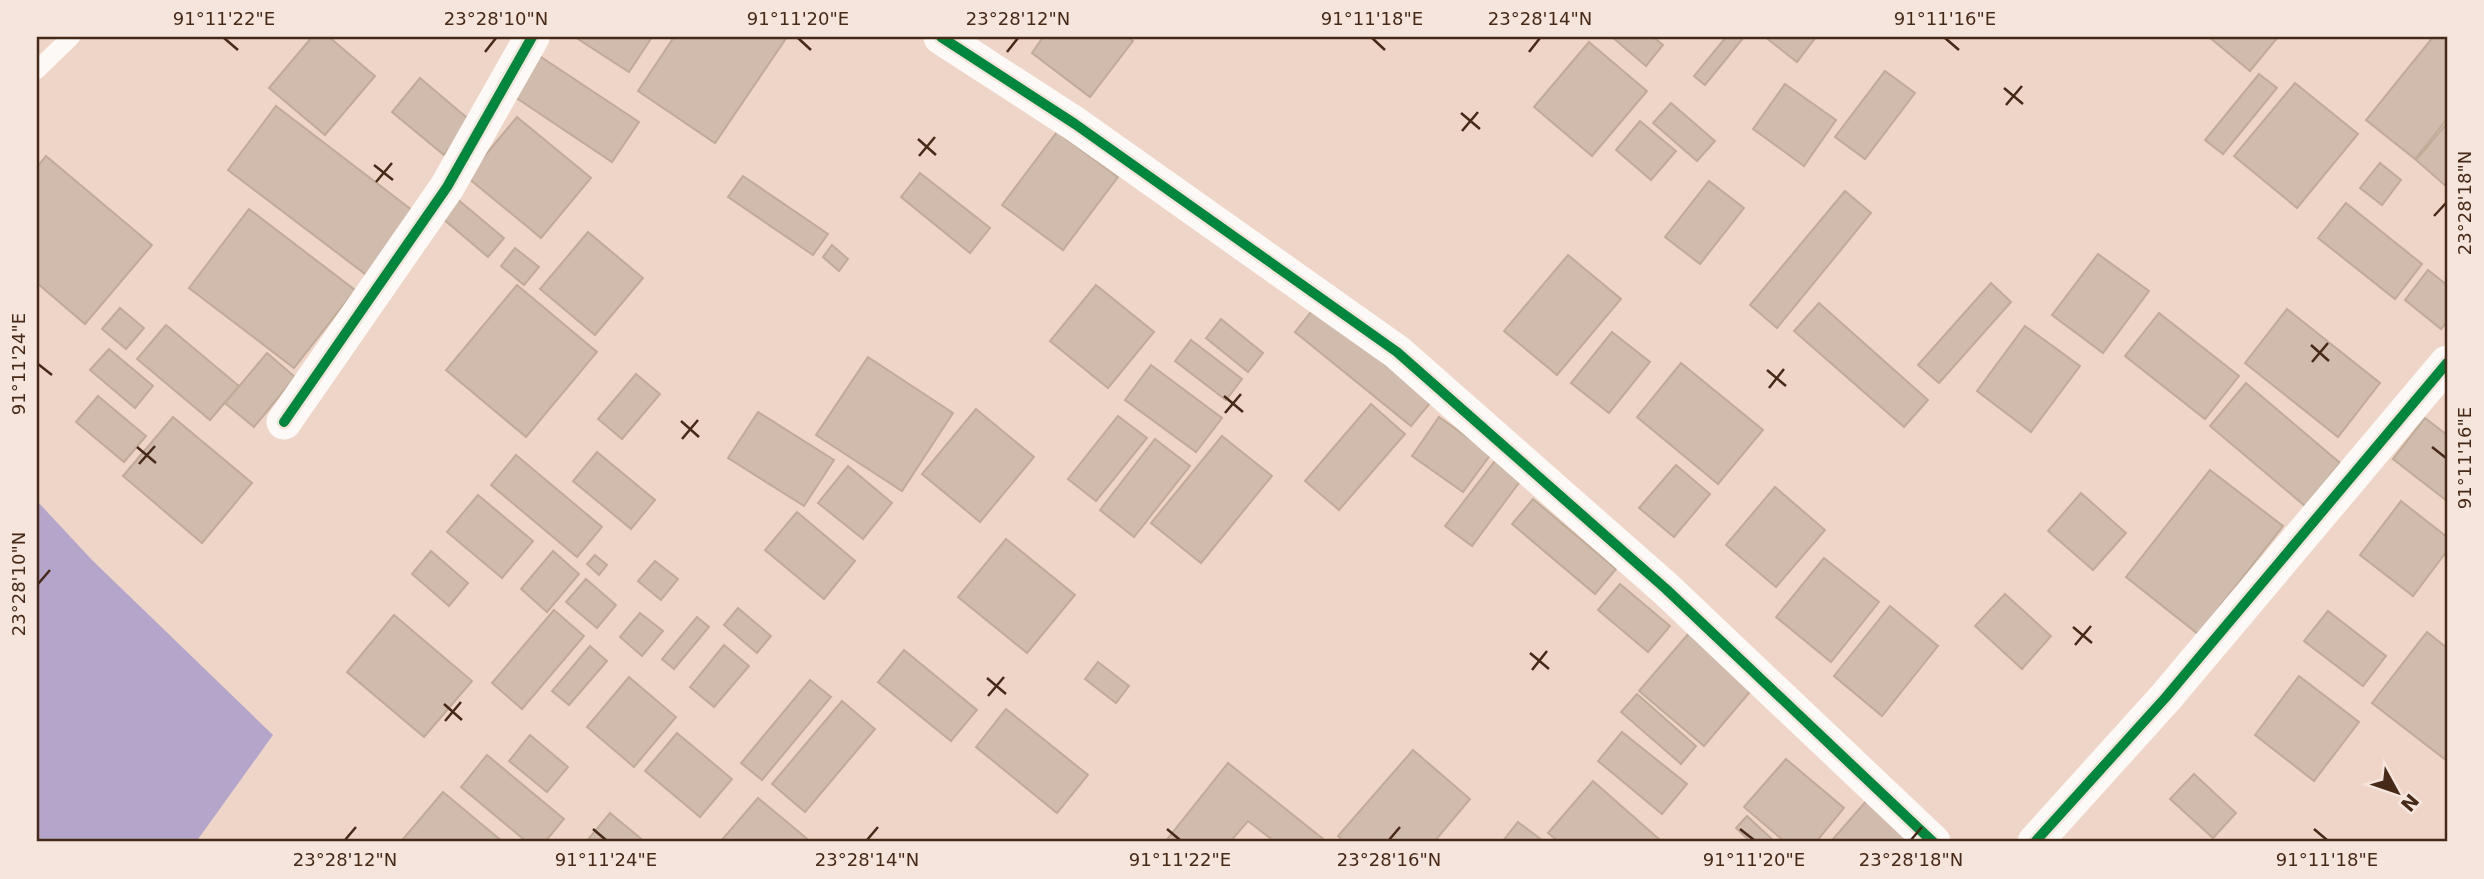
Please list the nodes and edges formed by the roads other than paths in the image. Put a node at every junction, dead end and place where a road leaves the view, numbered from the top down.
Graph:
1 (71, 37) edge
2 (533, 37) edge
3 (941, 37) edge
4 (37, 70) edge
5 (2447, 363) edge
6 (285, 422) dead end
7 (1933, 842) edge
8 (2035, 842) edge

1 - 4 lane
2 - 6 street
3 - 7 street
5 - 8 street

